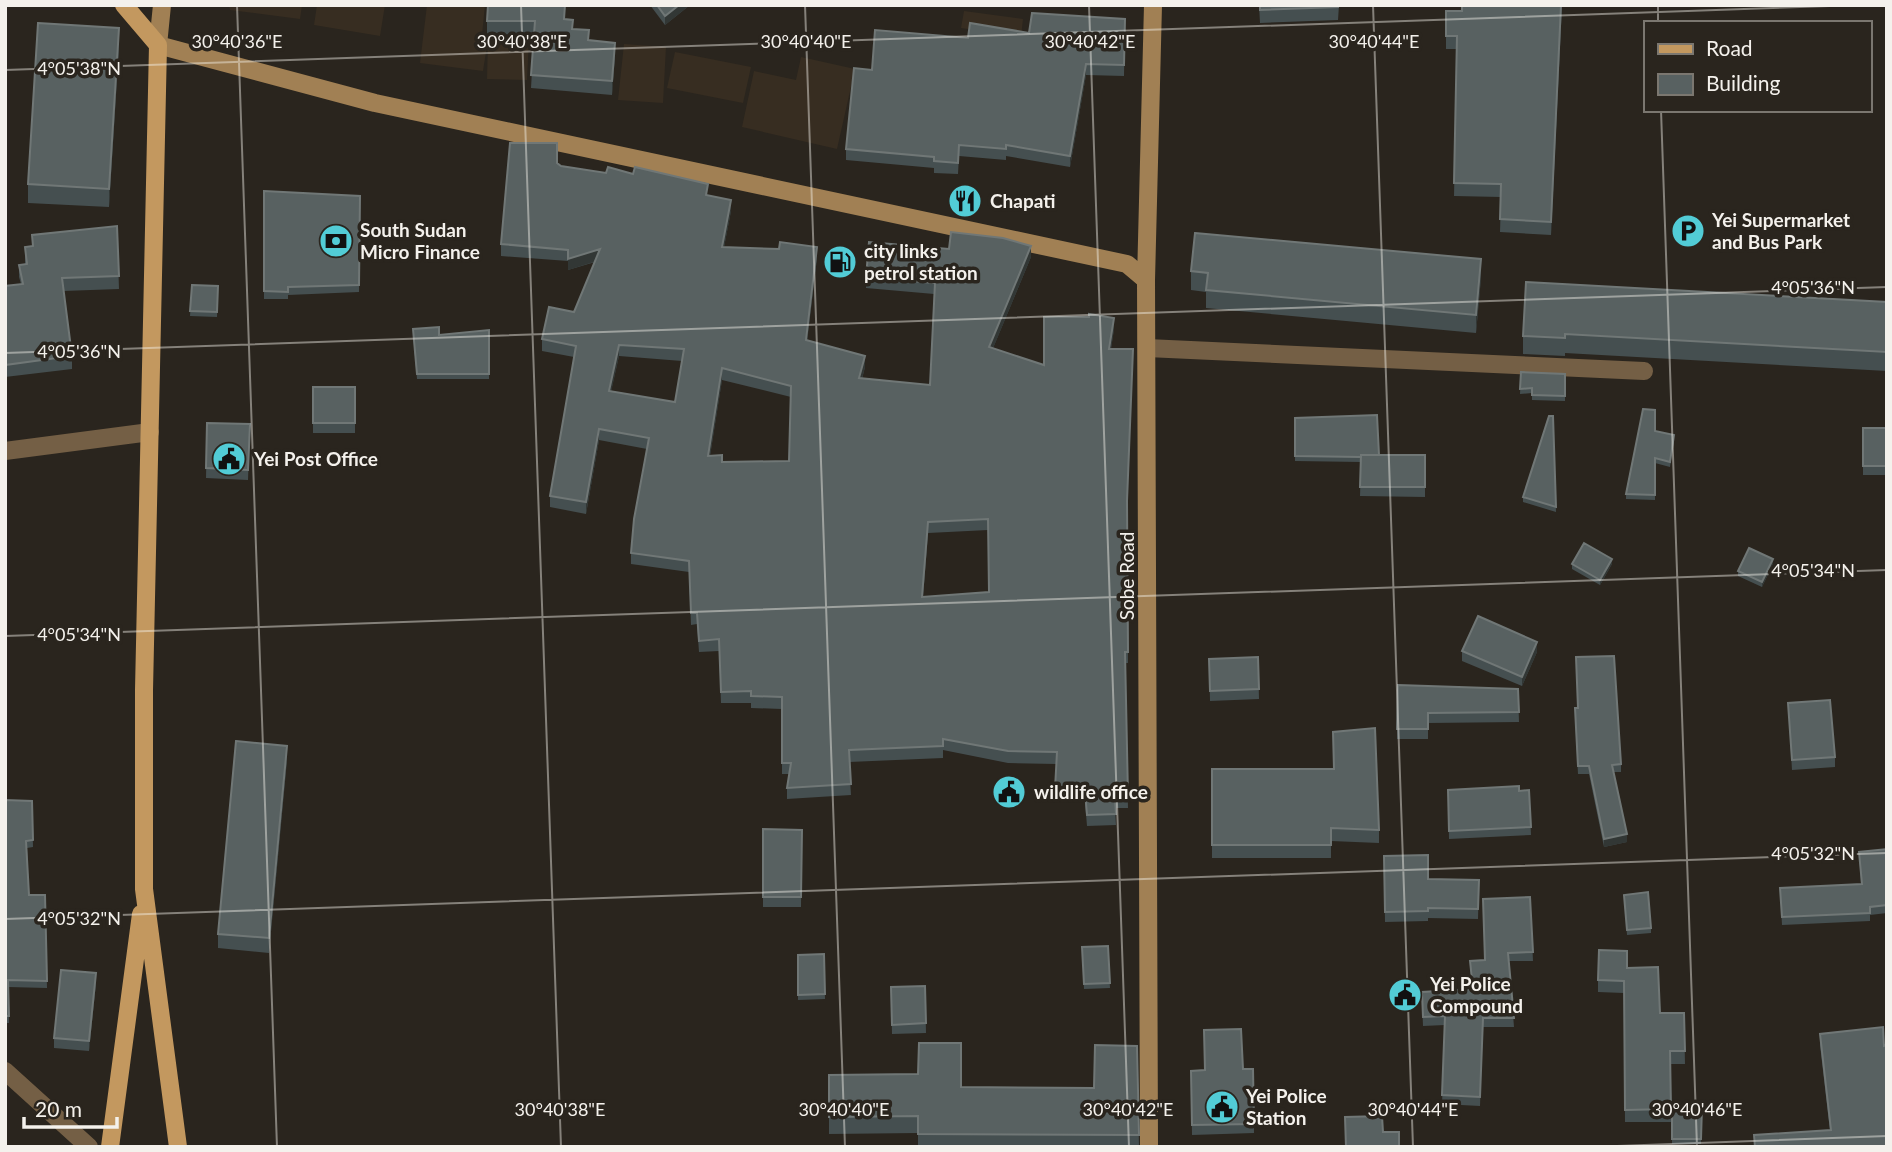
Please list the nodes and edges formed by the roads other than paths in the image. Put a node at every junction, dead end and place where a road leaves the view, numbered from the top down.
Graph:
1 (124, 5) edge
2 (162, 5) edge
3 (1153, 5) edge
4 (158, 45) junction
5 (1146, 280) junction
6 (1147, 348) junction
7 (1644, 371) dead end
8 (150, 432) junction
9 (5, 451) edge
10 (144, 889) junction
11 (5, 1071) edge
12 (89, 1147) edge
13 (110, 1147) edge
14 (178, 1147) edge
15 (1149, 1147) edge

1 - 4 main road
2 - 4 street
3 - 5 street, Sobe Road
4 - 5 street
4 - 8 main road
5 - 6 street, Sobe Road
6 - 7 street
6 - 15 street, Sobe Road
8 - 9 street
8 - 10 main road
10 - 13 main road
10 - 14 main road
11 - 12 street

